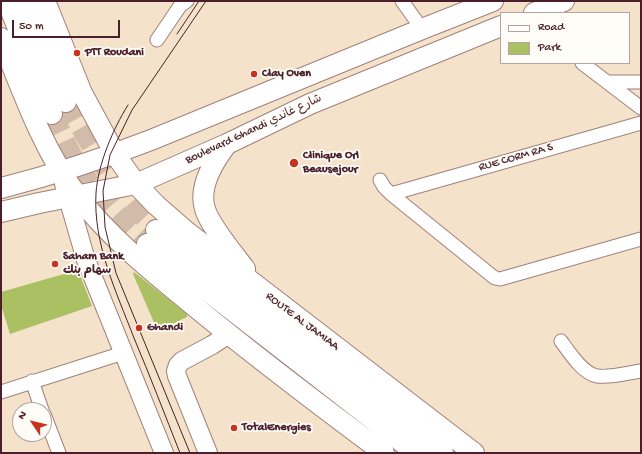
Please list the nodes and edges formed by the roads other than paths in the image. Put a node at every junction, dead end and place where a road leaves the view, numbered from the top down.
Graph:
1 (7, 1) edge
2 (26, 1) edge
3 (45, 1) edge
4 (187, 1) edge
5 (402, 1) edge
6 (493, 1) edge
7 (564, 1) edge
8 (536, 12) edge
9 (500, 26) edge
10 (422, 29) junction
11 (1, 38) edge
12 (158, 40) dead end
13 (583, 64) edge
14 (608, 82) junction
15 (641, 82) edge
16 (641, 108) edge
17 (641, 123) edge
18 (227, 144) junction
19 (115, 154) junction
20 (60, 171) junction
21 (380, 180) dead end
22 (136, 184) junction
23 (1, 188) edge
24 (391, 194) junction
25 (73, 197) junction
26 (1, 212) edge
27 (641, 239) edge
28 (259, 288) junction
29 (229, 334) junction
30 (561, 341) dead end
31 (123, 353) junction
32 (641, 371) edge
33 (32, 381) junction
34 (1, 392) edge
35 (39, 402) edge
36 (52, 435) edge
37 (59, 453) edge
38 (164, 453) edge
39 (208, 453) edge
40 (384, 453) edge
41 (416, 453) edge
42 (444, 453) edge
43 (474, 453) edge

1 - 2 main road
3 - 19 main road, ROUTE AL JAMIAA
4 - 12 street
5 - 10 street
6 - 10 main road
7 - 8 main road
9 - 18 main road, Boulevard Ghandi شارع غاندي
10 - 19 main road
11 - 20 main road
13 - 14 street
14 - 15 street
14 - 16 street
17 - 24 street, RUE CORM RA S
18 - 22 main road, Boulevard Ghandi شارع غاندي
18 - 28 main road
19 - 20 main road
19 - 22 main road, ROUTE AL JAMIAA
20 - 23 main road
20 - 25 main road
21 - 24 street
22 - 25 main road, Boulevard Ghandi شارع غاندي
22 - 28 main road, ROUTE AL JAMIAA
24 - 27 street
25 - 26 main road, Boulevard Ghandi شارع غاندي
25 - 29 main road
25 - 31 main road
28 - 43 main road, ROUTE AL JAMIAA
29 - 39 main road
29 - 40 main road
30 - 32 street
31 - 33 street
31 - 38 main road
33 - 34 street
33 - 35 street
36 - 37 street
41 - 42 main road

